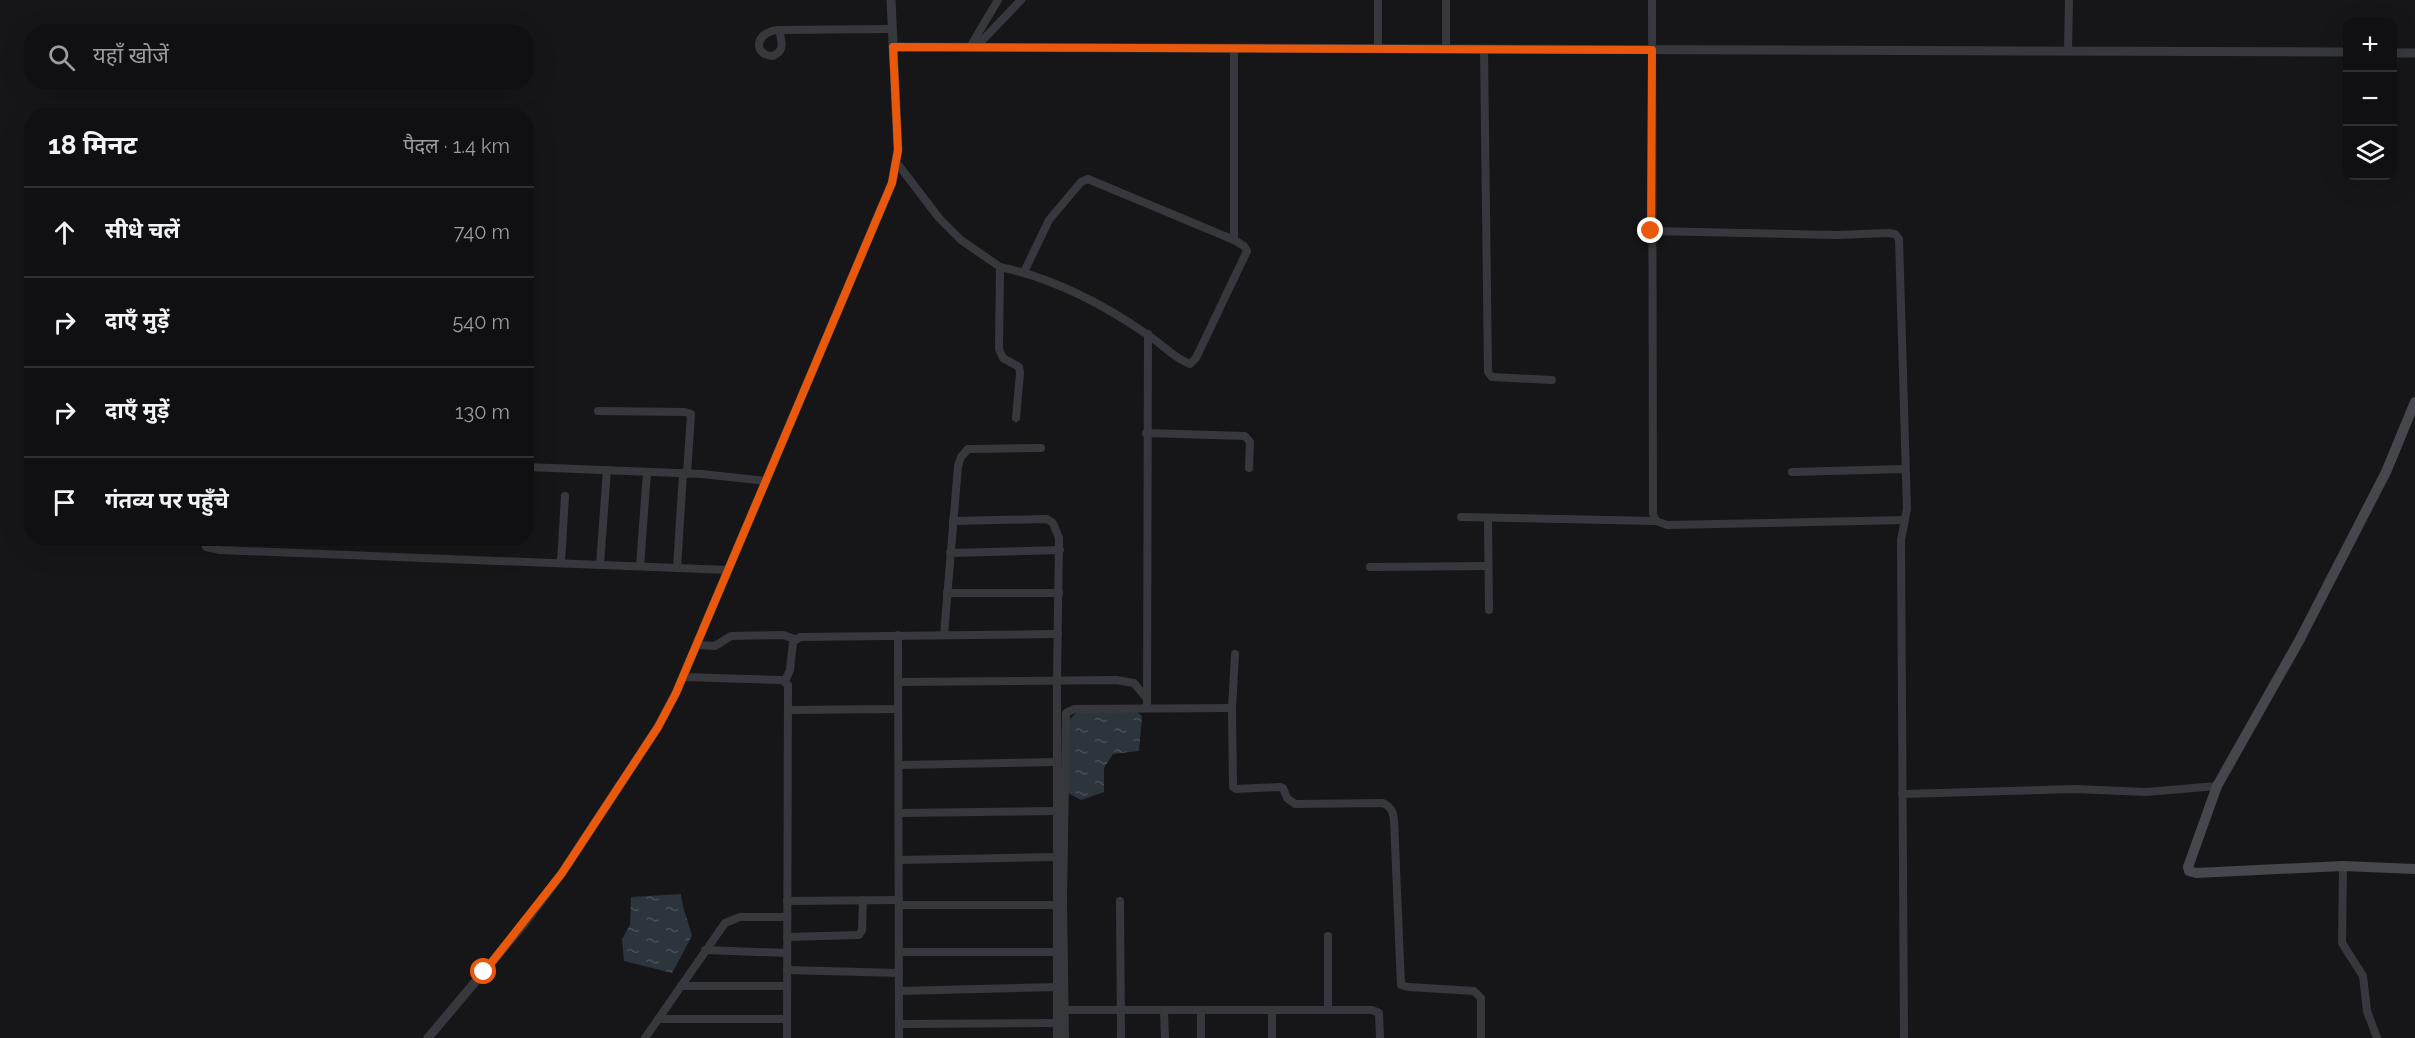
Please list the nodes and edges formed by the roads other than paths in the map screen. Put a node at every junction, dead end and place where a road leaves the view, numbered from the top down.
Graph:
1 (891, 0) edge
2 (998, 0) edge
3 (1021, 0) edge
4 (1378, 0) edge
5 (1446, 0) edge
6 (1652, 0) edge
7 (2068, 0) edge
8 (892, 29) junction
9 (779, 30) dead end
10 (893, 47) junction
11 (973, 47) junction
12 (1234, 48) junction
13 (1378, 49) junction
14 (1446, 49) junction
15 (1484, 49) junction
16 (1652, 50) junction
17 (2067, 51) junction
18 (2343, 52) edge
19 (2397, 53) edge
20 (2415, 53) edge
21 (897, 163) junction
22 (1651, 231) junction
23 (1234, 240) junction
24 (1000, 267) junction
25 (1024, 272) junction
26 (1148, 334) junction
27 (1552, 380) dead end
28 (2415, 402) edge
29 (598, 411) dead end
30 (1016, 418) dead end
31 (1146, 432) junction
32 (1041, 448) dead end
33 (534, 467) edge
34 (1249, 468) dead end
35 (1905, 469) junction
36 (607, 470) junction
37 (647, 472) junction
38 (1792, 472) dead end
39 (685, 474) junction
40 (766, 481) junction
41 (565, 496) dead end
42 (1461, 518) dead end
43 (1488, 518) junction
44 (1905, 520) junction
45 (953, 521) junction
46 (1656, 521) junction
47 (206, 546) edge
48 (1060, 550) junction
49 (951, 553) junction
50 (561, 562) junction
51 (600, 564) junction
52 (640, 566) junction
53 (1488, 566) junction
54 (1370, 567) dead end
55 (677, 568) junction
56 (728, 570) junction
57 (947, 593) junction
58 (1059, 593) junction
59 (1489, 610) dead end
60 (1058, 634) junction
61 (898, 635) junction
62 (944, 635) junction
63 (795, 639) junction
64 (697, 645) junction
65 (1234, 654) dead end
66 (683, 677) junction
67 (785, 681) junction
68 (1057, 681) junction
69 (898, 682) junction
70 (1147, 699) junction
71 (1147, 708) junction
72 (1232, 708) junction
73 (898, 709) junction
74 (788, 710) junction
75 (1057, 762) junction
76 (899, 765) junction
77 (2217, 786) junction
78 (1902, 794) junction
79 (1057, 811) junction
80 (899, 813) junction
81 (1057, 857) junction
82 (899, 860) junction
83 (2343, 866) junction
84 (2415, 869) edge
85 (863, 900) junction
86 (787, 901) junction
87 (1120, 901) dead end
88 (899, 902) junction
89 (1057, 904) junction
90 (787, 917) junction
91 (1328, 936) dead end
92 (787, 937) junction
93 (705, 950) junction
94 (899, 952) junction
95 (1057, 952) junction
96 (787, 953) junction
97 (787, 970) junction
98 (899, 973) junction
99 (681, 986) junction
100 (787, 986) junction
101 (1057, 987) junction
102 (899, 991) junction
103 (1064, 1010) junction
104 (1121, 1010) junction
105 (1164, 1010) junction
106 (1201, 1010) junction
107 (1272, 1010) junction
108 (1328, 1010) junction
109 (658, 1019) junction
110 (787, 1019) junction
111 (1057, 1023) junction
112 (899, 1024) junction
113 (428, 1038) edge
114 (645, 1038) edge
115 (787, 1038) edge
116 (899, 1038) edge
117 (1057, 1038) edge
118 (1065, 1038) edge
119 (1121, 1038) edge
120 (1165, 1038) edge
121 (1201, 1038) edge
122 (1272, 1038) edge
123 (1380, 1038) edge
124 (1481, 1038) edge
125 (1904, 1038) edge
126 (2377, 1038) edge

1 - 8 street
2 - 11 street
3 - 11 street
4 - 13 street
5 - 14 street
6 - 16 street
7 - 17 street
8 - 9 street
8 - 10 street
10 - 11 street
10 - 21 street
11 - 12 street
12 - 13 street
12 - 23 street
13 - 14 street
14 - 15 street
15 - 16 street
15 - 27 street
16 - 17 street
16 - 22 street
17 - 18 street
19 - 20 street
21 - 24 street
21 - 40 street
22 - 35 street
22 - 46 street
23 - 25 street
23 - 26 street
24 - 25 street
24 - 30 street
25 - 26 street
26 - 31 street
28 - 77 main road
29 - 39 street
31 - 34 street
31 - 70 street
32 - 45 street
33 - 36 street
35 - 38 street
35 - 44 street
36 - 37 street
36 - 51 street
37 - 39 street
37 - 52 street
39 - 40 street
39 - 55 street
40 - 56 street
41 - 50 street
42 - 43 street
43 - 46 street
43 - 53 street
44 - 46 street
44 - 78 street
45 - 48 street
45 - 49 street
47 - 50 street
48 - 49 street
48 - 58 street
49 - 57 street
50 - 51 street
51 - 52 street
52 - 55 street
53 - 54 street
53 - 59 street
55 - 56 street
56 - 64 street
57 - 58 street
57 - 62 street
58 - 60 street
60 - 62 street
60 - 68 street
61 - 62 street
61 - 63 street
61 - 69 street
63 - 64 street
63 - 67 street
64 - 66 street
65 - 72 street
66 - 67 street
66 - 113 street
67 - 74 street
68 - 69 street
68 - 70 street
68 - 75 street
69 - 73 street
70 - 71 street
71 - 72 street
71 - 103 street
72 - 124 street
73 - 74 street
73 - 76 street
74 - 86 street
75 - 76 street
75 - 79 street
76 - 80 street
77 - 78 street
77 - 83 main road
78 - 125 street
79 - 80 street
79 - 81 street
80 - 82 street
81 - 82 street
81 - 89 street
82 - 88 street
83 - 84 main road
83 - 126 street
85 - 86 street
85 - 88 street
85 - 92 street
86 - 90 street
87 - 104 street
88 - 89 street
88 - 94 street
89 - 95 street
90 - 92 street
90 - 93 street
91 - 108 street
92 - 96 street
93 - 96 street
93 - 99 street
94 - 95 street
94 - 98 street
95 - 101 street
96 - 97 street
97 - 98 street
97 - 100 street
98 - 102 street
99 - 100 street
99 - 109 street
100 - 110 street
101 - 102 street
101 - 111 street
102 - 112 street
103 - 104 street
103 - 118 street
104 - 105 street
104 - 119 street
105 - 106 street
105 - 120 street
106 - 107 street
106 - 121 street
107 - 108 street
107 - 122 street
108 - 123 street
109 - 110 street
109 - 114 street
110 - 115 street
111 - 112 street
111 - 117 street
112 - 116 street

